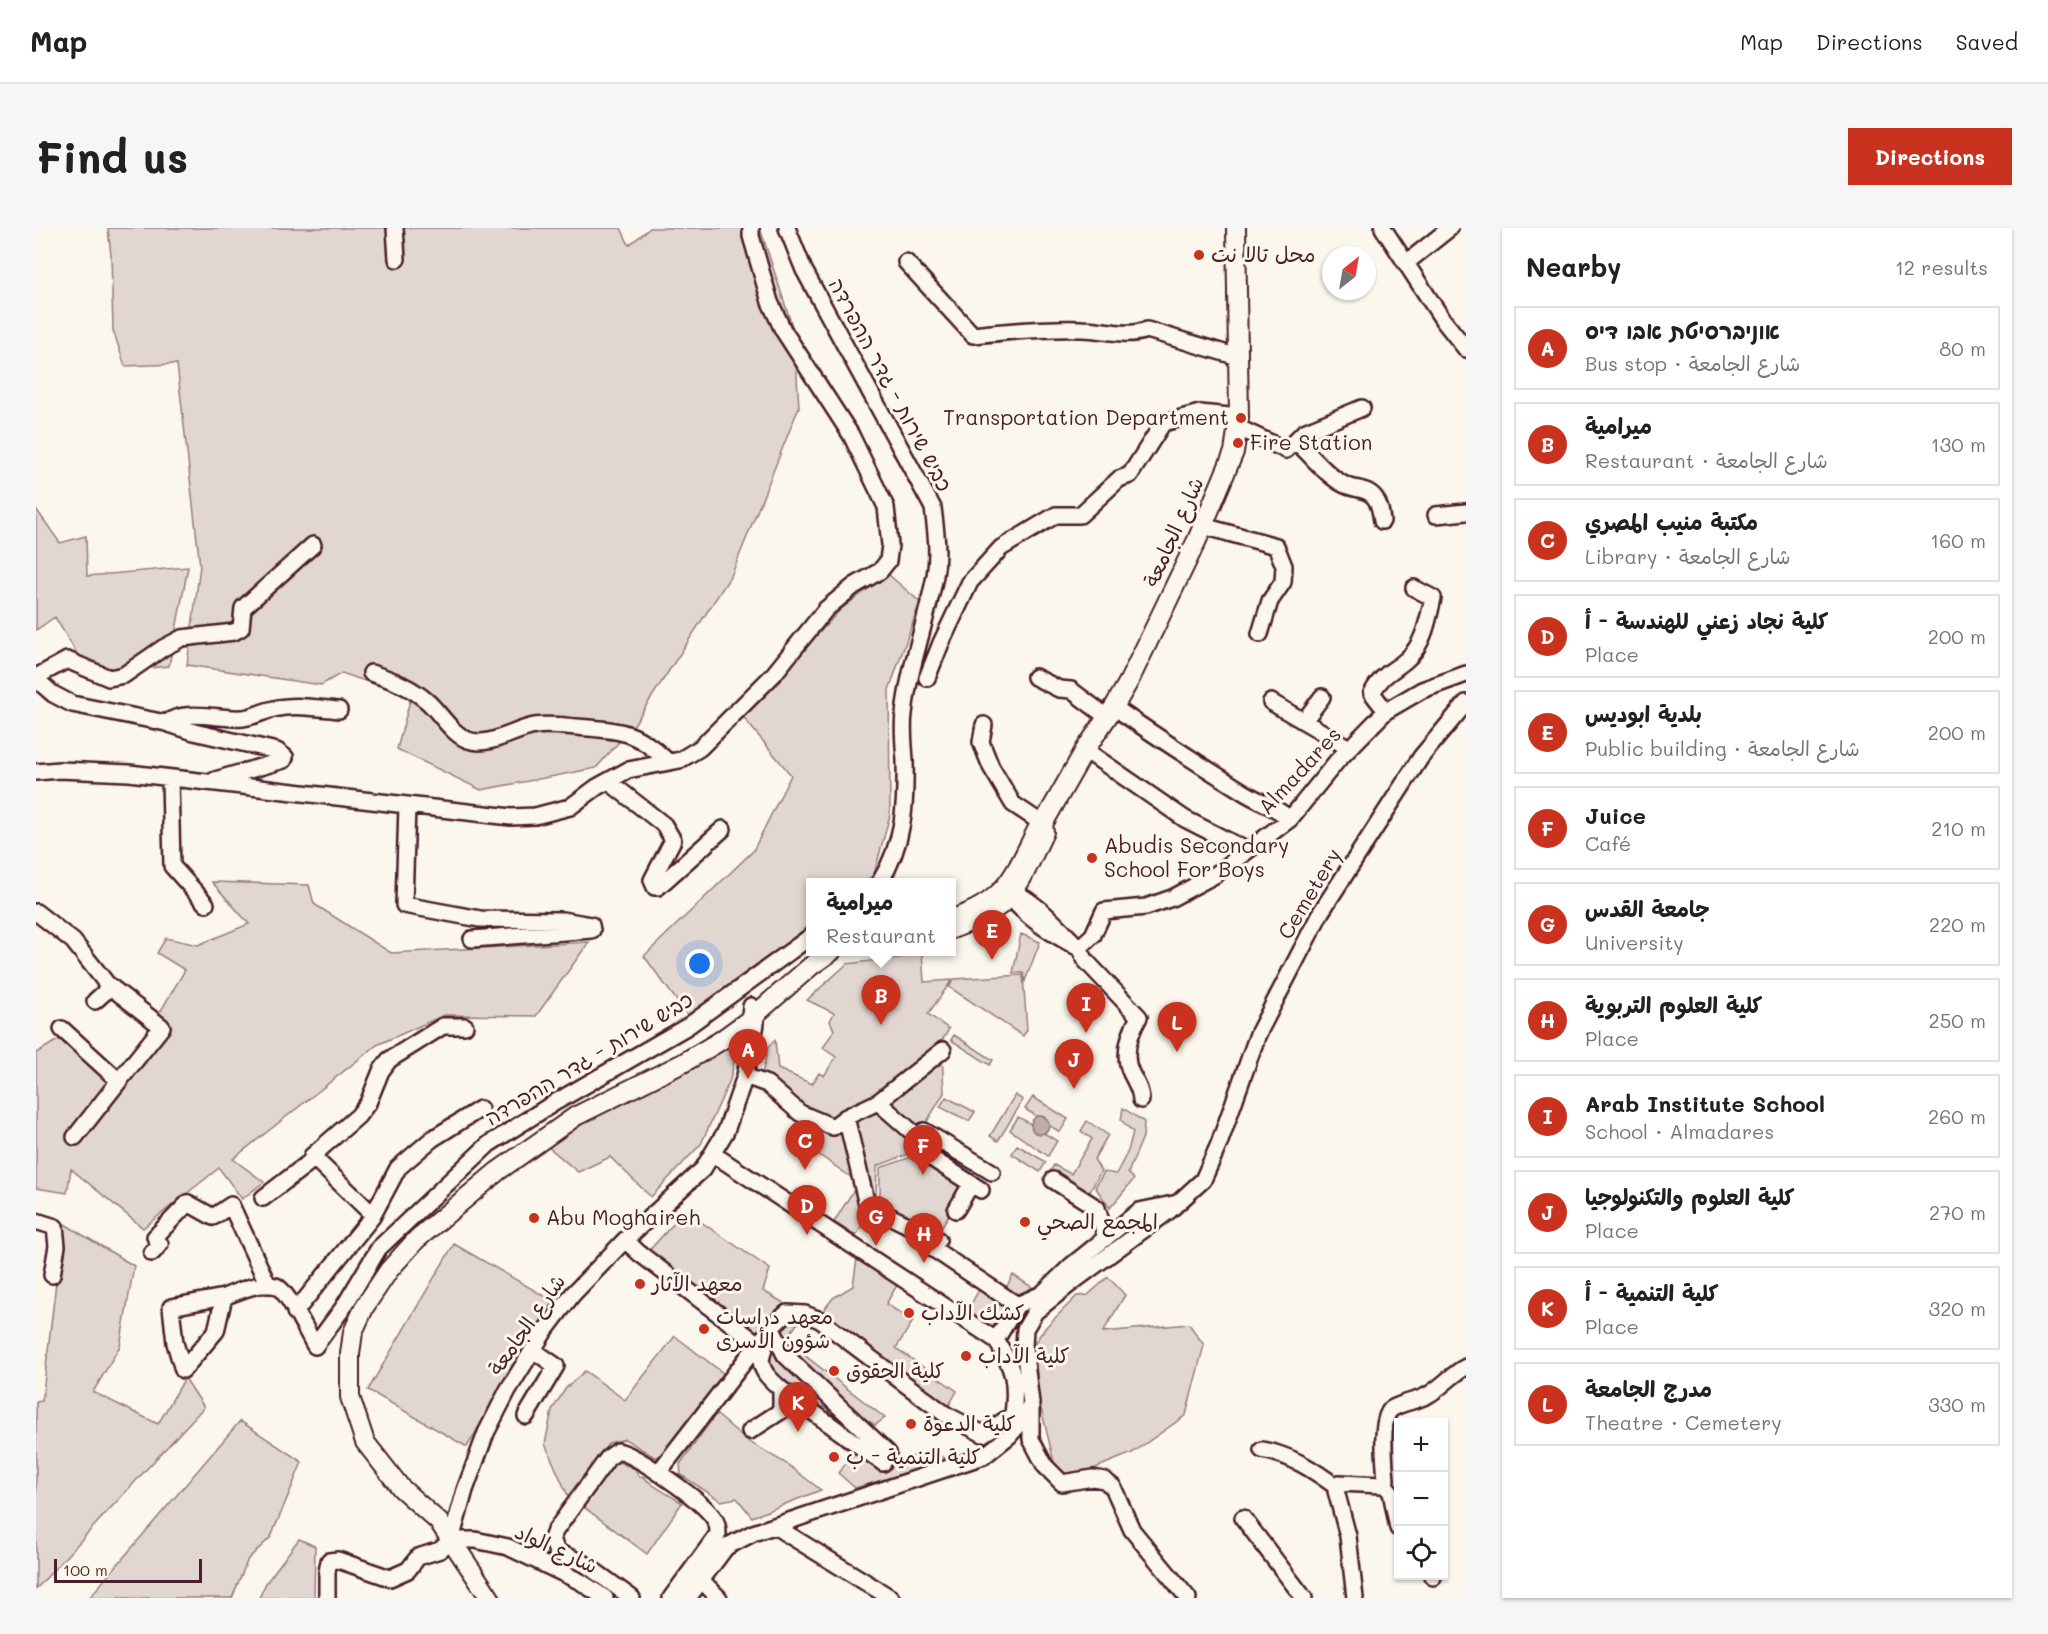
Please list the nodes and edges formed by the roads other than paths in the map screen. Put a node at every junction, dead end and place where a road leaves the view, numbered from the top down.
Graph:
1 (395, 228) edge
2 (751, 228) edge
3 (787, 228) edge
4 (1236, 228) edge
5 (1383, 228) edge
6 (1450, 228) edge
7 (397, 259) dead end
8 (906, 262) dead end
9 (1406, 263) junction
10 (1466, 349) edge
11 (1238, 357) junction
12 (1362, 408) dead end
13 (1239, 423) junction
14 (1295, 441) junction
15 (1466, 512) edge
16 (1436, 515) dead end
17 (1382, 521) dead end
18 (1203, 526) junction
19 (313, 545) dead end
20 (1414, 588) dead end
21 (1260, 634) dead end
22 (371, 673) dead end
23 (1466, 674) edge
24 (1035, 677) dead end
25 (36, 678) edge
26 (927, 678) dead end
27 (1322, 697) dead end
28 (1271, 702) dead end
29 (1466, 703) edge
30 (339, 710) dead end
31 (1386, 711) junction
32 (1111, 712) junction
33 (1304, 721) junction
34 (165, 723) junction
35 (984, 725) dead end
36 (1349, 748) junction
37 (1085, 750) junction
38 (668, 762) junction
39 (36, 772) edge
40 (170, 779) junction
41 (608, 781) junction
42 (204, 783) junction
43 (407, 805) junction
44 (1290, 819) junction
45 (1043, 824) junction
46 (723, 828) dead end
47 (1246, 850) junction
48 (882, 878) edge
49 (1009, 892) junction
50 (206, 904) dead end
51 (36, 912) edge
52 (956, 917) edge
53 (956, 927) edge
54 (472, 939) dead end
55 (806, 940) edge
56 (1079, 948) junction
57 (808, 956) edge
58 (824, 956) edge
59 (107, 984) junction
60 (95, 1001) dead end
61 (752, 1013) junction
62 (465, 1026) dead end
63 (62, 1029) dead end
64 (943, 1050) dead end
65 (745, 1076) junction
66 (119, 1081) junction
67 (1141, 1100) dead end
68 (878, 1102) junction
69 (480, 1109) dead end
70 (846, 1118) junction
71 (75, 1137) dead end
72 (919, 1138) junction
73 (713, 1154) junction
74 (315, 1158) junction
75 (992, 1172) dead end
76 (1053, 1180) dead end
77 (263, 1198) dead end
78 (1178, 1203) junction
79 (957, 1210) dead end
80 (373, 1215) junction
81 (36, 1221) edge
82 (1106, 1238) junction
83 (625, 1240) junction
84 (152, 1253) dead end
85 (52, 1275) dead end
86 (268, 1285) junction
87 (225, 1297) junction
88 (1017, 1305) junction
89 (295, 1312) junction
90 (765, 1337) junction
91 (996, 1340) junction
92 (533, 1350) junction
93 (1466, 1367) edge
94 (781, 1389) junction
95 (1031, 1403) junction
96 (526, 1416) dead end
97 (750, 1431) dead end
98 (1262, 1450) dead end
99 (658, 1473) junction
100 (1383, 1483) junction
101 (1338, 1488) junction
102 (1243, 1518) dead end
103 (1398, 1526) edge
104 (776, 1527) junction
105 (451, 1540) junction
106 (701, 1580) junction
107 (327, 1598) edge
108 (490, 1598) edge
109 (605, 1598) edge
110 (632, 1598) edge
111 (671, 1598) edge
112 (688, 1598) edge
113 (719, 1598) edge
114 (891, 1598) edge
115 (1188, 1598) edge
116 (1304, 1598) edge
117 (1355, 1598) edge

1 - 7 street
2 - 38 street
3 - 48 street, כביש שירות - גדר ההפרדה
4 - 11 main road, شارع الجامعة
5 - 9 street
6 - 9 street
8 - 11 street
9 - 10 street
11 - 13 main road, شارع الجامعة
12 - 14 street
13 - 14 street
13 - 18 main road, شارع الجامعة
13 - 26 street
14 - 17 street
15 - 16 street
18 - 21 street
18 - 32 main road, شارع الجامعة
19 - 25 street
20 - 31 street
22 - 38 street
23 - 31 street, Almadares
24 - 32 street
25 - 34 street
27 - 33 street
28 - 33 street
29 - 78 street, Cemetery
30 - 34 street
31 - 36 street, Almadares
32 - 37 main road, شارع الجامعة
32 - 44 street
33 - 36 street
34 - 42 street
35 - 45 street
36 - 44 street, Almadares
37 - 45 main road, شارع الجامعة
37 - 47 street
38 - 41 street
39 - 40 street
40 - 42 street
40 - 50 street
41 - 43 street
41 - 46 street
42 - 43 street
43 - 54 street
44 - 47 street, Almadares
45 - 49 main road, شارع الجامعة
47 - 56 street, Almadares
49 - 52 main road, شارع الجامعة
49 - 53 main road, شارع الجامعة
49 - 56 street
51 - 59 street
55 - 89 street, כביש שירות - גדר ההפרדה
56 - 67 street
57 - 61 main road
58 - 61 main road
59 - 60 street
59 - 66 street
61 - 65 street, شارع الجامعة
61 - 105 main road
62 - 74 street
63 - 66 street
64 - 68 street
65 - 70 street
65 - 73 street, شارع الجامعة
66 - 71 street
68 - 70 street
68 - 72 street
69 - 80 street
70 - 88 street
72 - 75 street
72 - 79 street
73 - 83 street, شارع الجامعة
73 - 91 street
74 - 77 street
74 - 80 street
76 - 82 street
78 - 82 street
78 - 95 street, Cemetery
80 - 89 street
81 - 85 street
82 - 88 street
83 - 90 street
83 - 92 street, شارع الجامعة
84 - 86 street
86 - 87 street
86 - 89 street
87 - 87 street
88 - 91 street
90 - 91 street
90 - 94 street
90 - 94 street
90 - 99 street
92 - 96 street
92 - 105 street, شارع الجامعة
93 - 100 street
94 - 97 street
95 - 104 street
95 - 115 street, Cemetery
98 - 101 street
99 - 110 street
99 - 111 street
100 - 101 street
100 - 103 street
101 - 117 street
102 - 116 street
104 - 106 street
104 - 114 street
105 - 107 street
105 - 108 main road
105 - 109 street, شارع الواد
106 - 112 street
106 - 113 street

